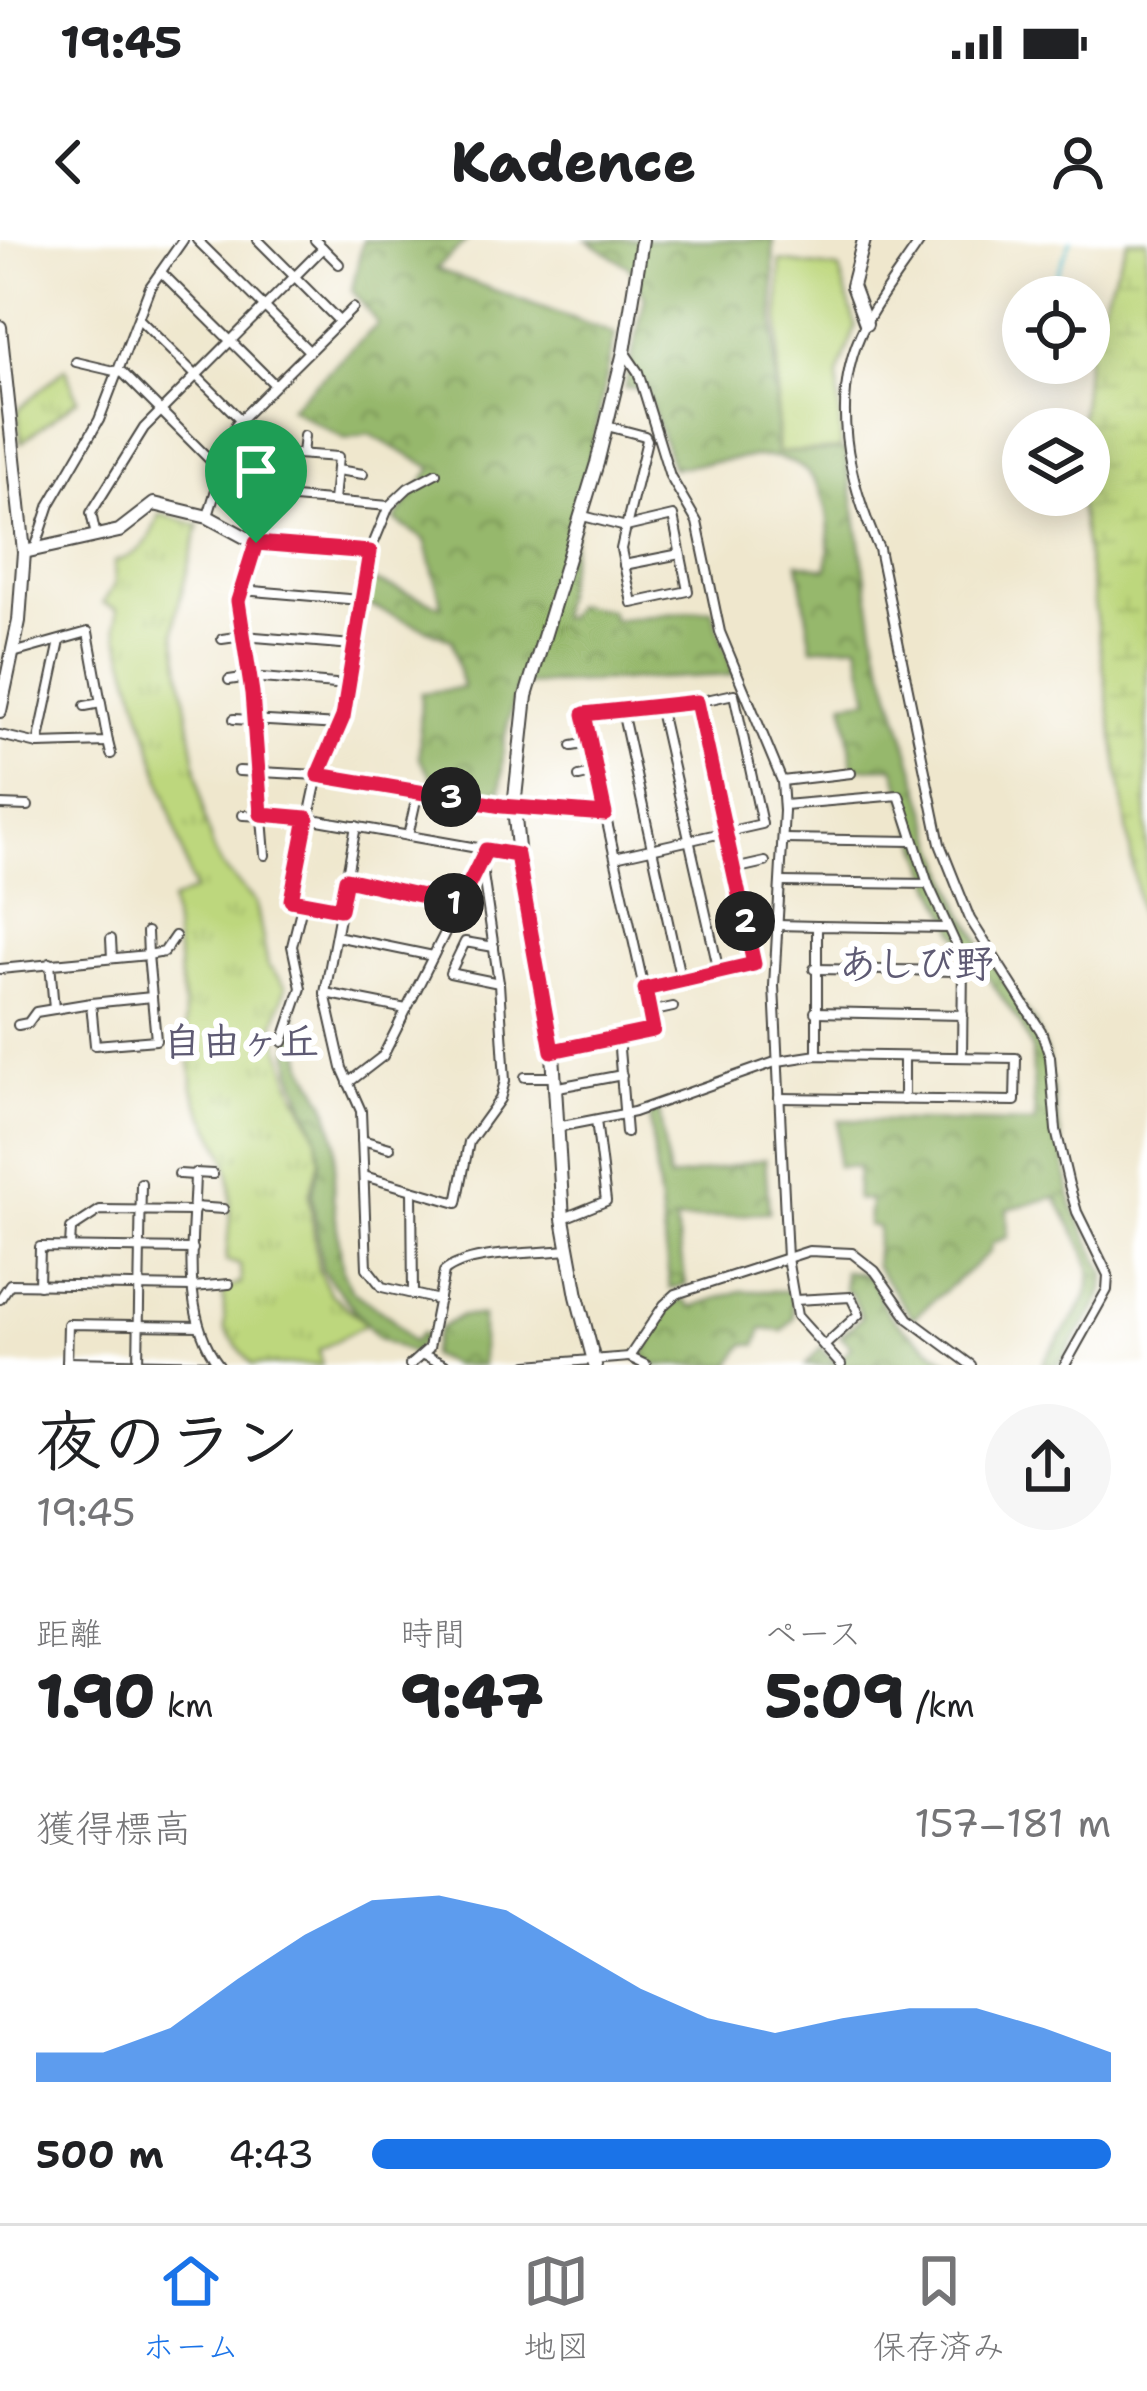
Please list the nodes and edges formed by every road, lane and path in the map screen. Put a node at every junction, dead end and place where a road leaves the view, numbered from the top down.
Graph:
1 (184, 240) edge
2 (197, 240) edge
3 (258, 240) edge
4 (642, 240) edge
5 (864, 240) edge
6 (921, 240) edge
7 (322, 244) edge
8 (339, 264) dead end
9 (160, 272) junction
10 (295, 276) junction
11 (265, 307) junction
12 (353, 308) dead end
13 (138, 318) junction
14 (339, 320) junction
15 (866, 323) junction
16 (0, 327) edge
17 (1, 341) edge
18 (231, 341) junction
19 (309, 351) junction
20 (624, 352) junction
21 (76, 362) dead end
22 (118, 371) junction
23 (196, 376) junction
24 (275, 385) junction
25 (91, 398) dead end
26 (105, 403) junction
27 (161, 411) junction
28 (240, 419) junction
29 (605, 426) junction
30 (5, 432) edge
31 (304, 436) dead end
32 (302, 454) junction
33 (337, 470) junction
34 (221, 471) junction
35 (436, 472) dead end
36 (363, 474) dead end
37 (270, 496) junction
38 (334, 501) junction
39 (389, 506) junction
40 (583, 516) junction
41 (208, 517) junction
42 (626, 527) junction
43 (96, 537) junction
44 (256, 543) junction
45 (29, 551) junction
46 (370, 552) junction
47 (680, 554) junction
48 (625, 565) junction
49 (241, 590) junction
50 (359, 600) junction
51 (88, 616) dead end
52 (88, 632) junction
53 (243, 637) junction
54 (222, 639) dead end
55 (60, 641) junction
56 (353, 645) junction
57 (13, 653) junction
58 (249, 677) junction
59 (229, 680) dead end
60 (348, 685) junction
61 (697, 702) junction
62 (101, 703) junction
63 (85, 706) dead end
64 (659, 706) junction
65 (0, 711) edge
66 (622, 711) junction
67 (252, 718) junction
68 (234, 719) dead end
69 (340, 725) junction
70 (0, 735) edge
71 (108, 742) junction
72 (590, 743) junction
73 (38, 744) junction
74 (572, 746) dead end
75 (111, 754) dead end
76 (258, 770) junction
77 (239, 771) dead end
78 (596, 773) junction
79 (851, 773) dead end
80 (318, 775) junction
81 (579, 777) dead end
82 (782, 782) junction
83 (418, 791) junction
84 (784, 805) junction
85 (0, 806) edge
86 (28, 806) dead end
87 (514, 807) junction
88 (261, 814) junction
89 (605, 814) junction
90 (243, 815) dead end
91 (307, 818) junction
92 (356, 826) junction
93 (725, 832) junction
94 (408, 836) junction
95 (783, 839) junction
96 (689, 840) junction
97 (914, 841) junction
98 (652, 849) junction
99 (486, 850) junction
100 (265, 855) dead end
101 (517, 855) junction
102 (615, 857) junction
103 (481, 861) junction
104 (765, 862) dead end
105 (734, 869) junction
106 (346, 879) junction
107 (781, 882) junction
108 (928, 884) junction
109 (302, 902) junction
110 (459, 904) junction
111 (340, 909) junction
112 (777, 926) junction
113 (817, 926) junction
114 (947, 928) junction
115 (147, 932) dead end
116 (175, 936) dead end
117 (336, 936) junction
118 (111, 939) dead end
119 (494, 947) junction
120 (148, 955) junction
121 (433, 956) junction
122 (112, 958) junction
123 (50, 963) junction
124 (0, 969) edge
125 (814, 969) junction
126 (963, 971) junction
127 (719, 972) junction
128 (681, 981) junction
129 (499, 983) junction
130 (52, 987) junction
131 (35, 989) dead end
132 (645, 989) junction
133 (325, 994) junction
134 (152, 998) junction
135 (91, 1003) junction
136 (673, 1007) dead end
137 (54, 1009) junction
138 (406, 1009) junction
139 (650, 1012) junction
140 (815, 1012) junction
141 (963, 1015) junction
142 (18, 1025) dead end
143 (618, 1037) junction
144 (283, 1042) dead end
145 (552, 1051) junction
146 (817, 1055) junction
147 (904, 1057) junction
148 (962, 1057) junction
149 (778, 1061) junction
150 (622, 1076) junction
151 (525, 1077) dead end
152 (348, 1083) junction
153 (553, 1083) junction
154 (779, 1098) junction
155 (904, 1100) junction
156 (626, 1114) junction
157 (596, 1120) junction
158 (555, 1128) junction
159 (626, 1133) dead end
160 (362, 1140) junction
161 (390, 1148) dead end
162 (179, 1174) dead end
163 (213, 1174) dead end
164 (195, 1175) junction
165 (364, 1176) junction
166 (141, 1183) dead end
167 (412, 1190) junction
168 (194, 1209) junction
169 (223, 1209) dead end
170 (141, 1210) junction
171 (563, 1219) junction
172 (70, 1247) junction
173 (140, 1249) junction
174 (194, 1249) junction
175 (568, 1250) junction
176 (787, 1258) junction
177 (229, 1284) dead end
178 (39, 1285) junction
179 (140, 1286) junction
180 (193, 1287) junction
181 (413, 1295) junction
182 (0, 1299) edge
183 (439, 1300) junction
184 (794, 1300) junction
185 (139, 1325) junction
186 (199, 1326) junction
187 (824, 1346) junction
188 (424, 1355) junction
189 (629, 1358) junction
190 (594, 1362) edge
191 (67, 1363) edge
192 (138, 1364) edge
193 (219, 1365) edge
194 (410, 1365) edge
195 (445, 1365) edge
196 (528, 1365) edge
197 (646, 1365) edge
198 (842, 1365) edge
199 (970, 1365) edge
200 (1065, 1365) edge

1 - 9 street
2 - 11 street
3 - 10 street
4 - 20 street
5 - 15 street
6 - 15 street
7 - 8 street
7 - 10 street
9 - 13 street
9 - 18 street
10 - 11 street
10 - 14 street
11 - 18 street
11 - 19 street
12 - 14 street
13 - 22 street
13 - 23 street
14 - 19 street
15 - 200 street
16 - 17 street
17 - 30 street
18 - 23 street
18 - 24 street
19 - 24 street
20 - 29 street
20 - 82 street
21 - 22 street
22 - 26 street
22 - 27 street
23 - 27 street
23 - 28 street
24 - 28 street
25 - 26 street
26 - 45 street
27 - 34 street
27 - 43 street
28 - 34 street
29 - 40 street
29 - 42 street
30 - 45 street
31 - 32 street
32 - 33 street
32 - 37 street
33 - 36 street
33 - 38 street
34 - 41 street
35 - 39 street
37 - 38 street
37 - 44 street
38 - 39 street
39 - 46 street
40 - 42 street
40 - 87 street
41 - 43 street
41 - 44 street
42 - 47 street
42 - 48 street
43 - 45 street
44 - 46 street
44 - 49 street
45 - 57 street
46 - 50 street
47 - 48 street
47 - 48 street
49 - 50 street
49 - 53 street
50 - 56 street
51 - 52 street
52 - 55 street
52 - 62 street
53 - 54 street
53 - 56 street
53 - 58 street
55 - 57 street
55 - 73 street
56 - 60 street
57 - 65 street
58 - 59 street
58 - 60 street
58 - 67 street
60 - 69 street
61 - 64 street
61 - 93 street
61 - 93 street
62 - 63 street
62 - 71 street
64 - 66 street
64 - 96 street
66 - 72 street
66 - 98 street
67 - 68 street
67 - 69 street
67 - 76 street
69 - 80 street
70 - 73 street
71 - 73 street
71 - 75 street
72 - 74 street
72 - 78 street
76 - 77 street
76 - 80 street
76 - 88 street
78 - 81 street
78 - 89 street
79 - 82 street
80 - 83 street
80 - 91 street
82 - 84 street
83 - 87 street
83 - 94 street
84 - 95 street
84 - 97 street
85 - 86 street
87 - 89 street
87 - 101 street
88 - 90 street
88 - 91 street
88 - 100 street
89 - 102 street
91 - 92 street
91 - 109 street
92 - 94 street
92 - 106 street
93 - 96 street
93 - 105 street
94 - 99 street
95 - 97 street
95 - 107 street
96 - 98 street
96 - 127 street
97 - 108 street
98 - 102 street
98 - 128 street
99 - 101 street
99 - 103 street
101 - 145 street
102 - 132 street
103 - 110 street
103 - 119 street
104 - 105 street
105 - 127 street
106 - 110 street
106 - 111 street
107 - 108 street
107 - 112 street
108 - 114 street
109 - 111 street
109 - 144 street
110 - 121 street
111 - 117 street
112 - 113 street
112 - 149 street
113 - 114 street
113 - 125 street
114 - 126 street
115 - 120 street
116 - 120 street
117 - 121 street
117 - 133 street
118 - 122 street
119 - 129 street
119 - 129 street
120 - 122 street
120 - 134 street
121 - 138 street
122 - 123 street
123 - 124 street
123 - 130 street
125 - 126 street
125 - 140 street
126 - 141 street
127 - 128 street
128 - 132 street
129 - 167 street
130 - 131 street
130 - 137 street
132 - 139 street
133 - 138 street
133 - 152 street
134 - 135 street
134 - 135 street
135 - 137 street
136 - 139 street
137 - 142 street
138 - 152 street
139 - 143 street
140 - 141 street
140 - 146 street
141 - 148 street
143 - 145 street
143 - 150 street
145 - 153 street
146 - 147 street
146 - 149 street
147 - 148 street
147 - 155 street
148 - 155 street
149 - 154 street
149 - 156 street
150 - 153 street
150 - 156 street
151 - 153 street
152 - 160 street
153 - 158 street
154 - 155 street
154 - 176 street
156 - 157 street
156 - 159 street
157 - 158 street
157 - 171 street
158 - 171 street
160 - 161 street
160 - 165 street
162 - 164 street
163 - 164 street
164 - 168 street
165 - 167 street
165 - 181 street
166 - 170 street
167 - 181 street
168 - 169 street
168 - 170 street
168 - 174 street
170 - 172 street
170 - 173 street
171 - 175 street
172 - 173 street
172 - 178 street
173 - 174 street
173 - 179 street
174 - 180 street
175 - 183 street
175 - 190 street
176 - 184 street
176 - 189 street
176 - 199 street
177 - 180 street
178 - 179 street
178 - 182 street
179 - 180 street
179 - 185 street
180 - 186 street
181 - 183 street
183 - 188 street
184 - 187 street
184 - 187 street
185 - 186 street
185 - 191 street
185 - 192 street
186 - 193 street
187 - 198 street
188 - 194 street
188 - 195 street
189 - 190 street
189 - 197 street
190 - 196 street
191 - 192 street
192 - 193 street

